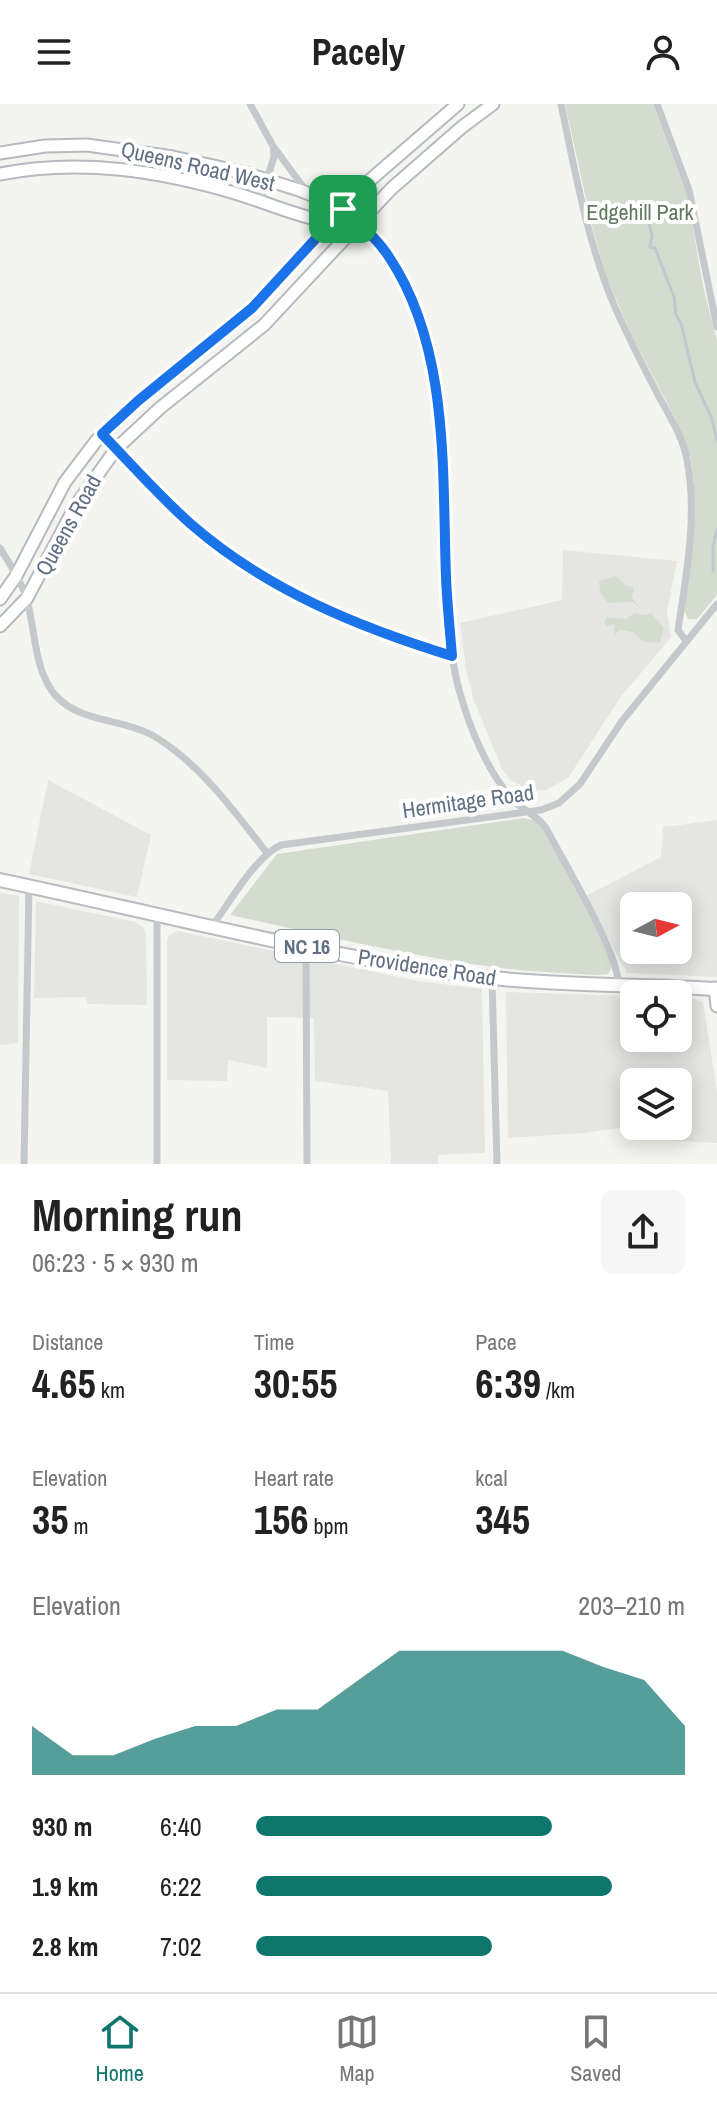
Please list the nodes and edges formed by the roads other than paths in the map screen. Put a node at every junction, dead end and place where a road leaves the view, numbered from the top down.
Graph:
1 (250, 104) edge
2 (458, 104) edge
3 (493, 104) edge
4 (561, 104) edge
5 (659, 105) edge
6 (428, 128) junction
7 (441, 144) junction
8 (273, 146) junction
9 (0, 153) edge
10 (0, 174) edge
11 (267, 180) junction
12 (312, 196) junction
13 (260, 201) junction
14 (343, 209) junction
15 (331, 221) junction
16 (358, 222) junction
17 (231, 327) junction
18 (717, 327) edge
19 (243, 343) junction
20 (102, 434) junction
21 (116, 449) junction
22 (0, 548) edge
23 (16, 576) junction
24 (27, 598) junction
25 (0, 599) edge
26 (717, 604) edge
27 (0, 626) edge
28 (686, 641) junction
29 (452, 656) junction
30 (528, 812) junction
31 (267, 853) junction
32 (0, 880) edge
33 (29, 886) junction
34 (157, 914) junction
35 (213, 925) junction
36 (306, 945) junction
37 (492, 978) junction
38 (618, 984) junction
39 (716, 988) edge
40 (717, 1006) edge
41 (24, 1164) edge
42 (157, 1164) edge
43 (307, 1164) edge
44 (497, 1164) edge

1 - 8 street
2 - 6 main road, Queens Road
3 - 7 main road, Queens Road
4 - 28 street
5 - 18 street
6 - 7 main road
6 - 14 main road, Queens Road
7 - 16 main road, Queens Road
8 - 11 street
8 - 12 street
9 - 11 main road, Queens Road West
10 - 13 main road, Queens Road West
11 - 12 main road, Queens Road West
11 - 13 street
12 - 14 main road, Queens Road West
13 - 15 main road, Queens Road West
14 - 15 main road, Queens Road
14 - 16 main road, Queens Road West
15 - 16 main road, Queens Road West
15 - 17 main road, Queens Road
16 - 19 main road, Queens Road
16 - 29 street
17 - 19 main road
17 - 20 main road, Queens Road
19 - 21 main road, Queens Road
20 - 21 street
20 - 23 main road, Queens Road
21 - 24 main road, Queens Road
21 - 29 street
22 - 23 street
23 - 24 street
23 - 25 main road, Queens Road
24 - 27 main road, Queens Road
24 - 31 street
26 - 28 street, Hermitage Road
28 - 30 street, Hermitage Road
29 - 30 street
30 - 31 street, Hermitage Road
30 - 38 street
31 - 35 street
32 - 33 main road, Providence Road / NC 16
33 - 34 main road, Providence Road / NC 16
33 - 41 street
34 - 35 main road, Providence Road / NC 16
34 - 42 street
35 - 36 main road, Providence Road / NC 16
36 - 37 main road, Providence Road / NC 16
36 - 43 street
37 - 38 main road, Providence Road / NC 16
37 - 44 street
38 - 39 main road, Providence Road / NC 16
39 - 40 main road

